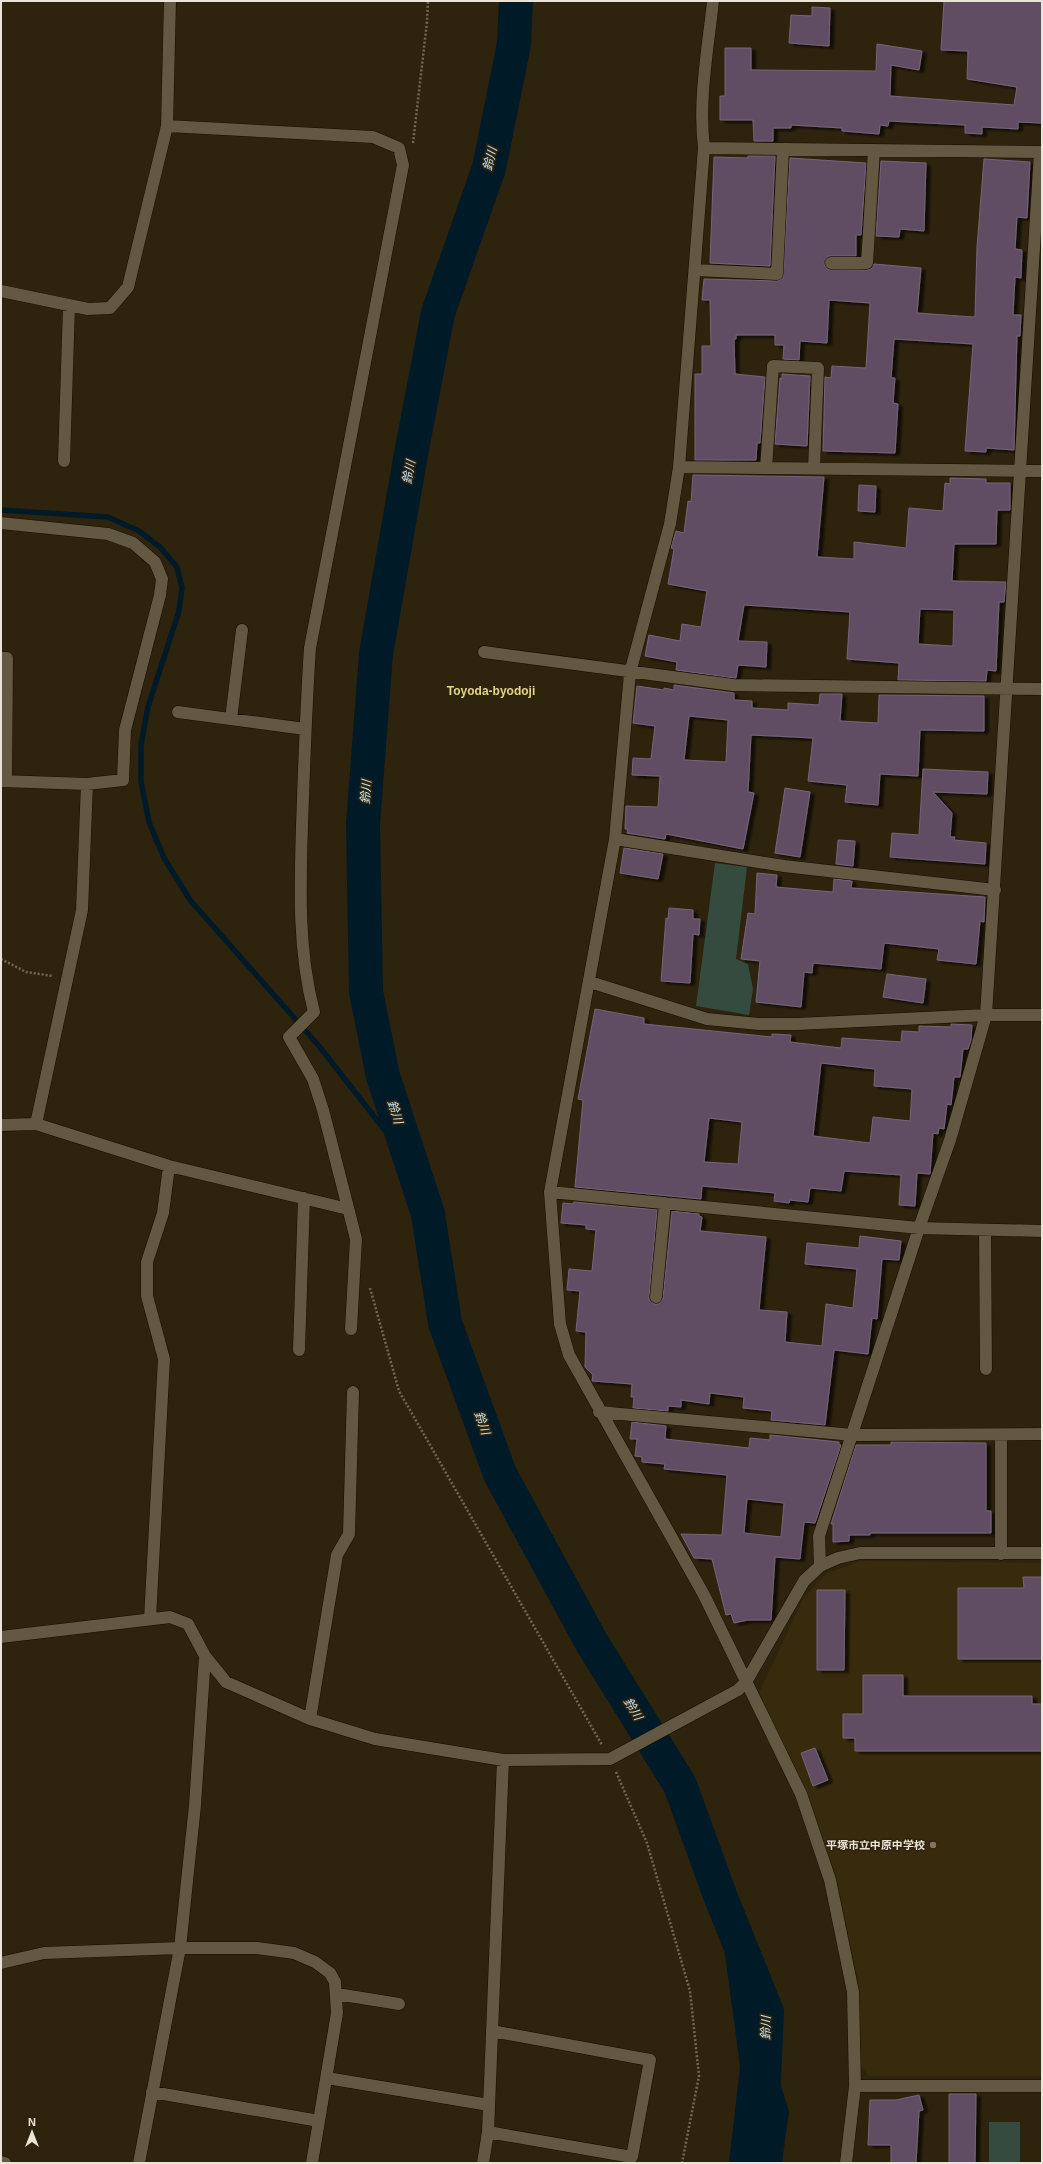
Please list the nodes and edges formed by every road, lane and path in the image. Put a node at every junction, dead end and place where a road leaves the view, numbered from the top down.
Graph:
1 (170, 1) edge
2 (428, 1) edge
3 (713, 1) edge
4 (167, 126) junction
5 (704, 148) junction
6 (783, 149) junction
7 (874, 150) junction
8 (1041, 152) edge
9 (403, 165) junction
10 (831, 263) dead end
11 (695, 270) junction
12 (1, 291) edge
13 (69, 306) junction
14 (64, 461) dead end
15 (680, 467) junction
16 (766, 468) junction
17 (814, 468) junction
18 (1020, 471) junction
19 (1042, 471) edge
20 (1, 523) edge
21 (242, 630) dead end
22 (484, 652) dead end
23 (1, 658) edge
24 (630, 673) junction
25 (1007, 689) junction
26 (1042, 689) edge
27 (178, 712) dead end
28 (231, 719) junction
29 (305, 729) junction
30 (4, 781) edge
31 (87, 784) junction
32 (615, 839) junction
33 (995, 890) junction
34 (1, 959) edge
35 (67, 978) junction
36 (590, 982) junction
37 (986, 1015) junction
38 (1042, 1015) edge
39 (36, 1124) junction
40 (1, 1125) edge
41 (169, 1166) junction
42 (550, 1192) junction
43 (304, 1198) junction
44 (665, 1203) junction
45 (348, 1208) junction
46 (919, 1228) junction
47 (985, 1230) junction
48 (1042, 1231) edge
49 (369, 1285) dead end
50 (656, 1297) dead end
51 (351, 1329) dead end
52 (299, 1350) dead end
53 (986, 1369) dead end
54 (353, 1392) dead end
55 (599, 1412) junction
56 (1042, 1434) edge
57 (853, 1435) junction
58 (1002, 1435) junction
59 (1042, 1553) edge
60 (1002, 1554) junction
61 (820, 1566) junction
62 (150, 1619) junction
63 (1, 1637) edge
64 (205, 1656) junction
65 (742, 1686) junction
66 (310, 1719) junction
67 (610, 1759) junction
68 (503, 1760) junction
69 (180, 1948) junction
70 (1, 1963) edge
71 (337, 1994) junction
72 (399, 2004) dead end
73 (492, 2031) junction
74 (327, 2078) junction
75 (856, 2086) junction
76 (1042, 2086) edge
77 (152, 2092) junction
78 (489, 2105) junction
79 (319, 2122) junction
80 (488, 2132) junction
81 (1, 2162) edge
82 (5, 2163) edge
83 (139, 2163) edge
84 (312, 2163) edge
85 (483, 2163) edge
86 (682, 2163) edge
87 (846, 2163) edge

1 - 4 street
2 - 9 path
3 - 5 street
4 - 9 street
4 - 13 street
5 - 6 street
5 - 11 street
6 - 7 street
6 - 11 street
7 - 8 street
7 - 10 street
8 - 18 street
9 - 29 street
11 - 15 street
12 - 13 street
13 - 14 street
15 - 16 street
15 - 24 street
16 - 17 street
16 - 17 street
17 - 18 street
18 - 19 street
18 - 25 street
20 - 31 street
21 - 28 street
22 - 24 street
23 - 30 street
24 - 25 street
24 - 32 street
25 - 26 street
25 - 33 street
27 - 28 street
28 - 29 street
29 - 45 street
30 - 31 street
31 - 35 street
32 - 33 street
32 - 36 street
33 - 37 street
34 - 35 path
35 - 39 street
36 - 37 street
36 - 42 street
37 - 38 street
37 - 46 street
39 - 40 street
39 - 41 street
41 - 43 street
41 - 62 street
42 - 44 street
42 - 55 street
43 - 45 street
43 - 52 street
44 - 46 street
44 - 50 street
45 - 51 street
46 - 47 street
46 - 57 street
47 - 48 street
47 - 53 street
49 - 67 path
54 - 66 street
55 - 57 street
55 - 65 street
56 - 58 street
57 - 58 street
57 - 61 street
58 - 60 street
59 - 60 street
60 - 61 street
61 - 65 street
62 - 63 street
62 - 64 street
64 - 66 street
64 - 69 street
65 - 67 street
65 - 75 street
66 - 68 street
67 - 68 street
67 - 86 path
68 - 73 street
69 - 70 street
69 - 71 street
69 - 77 street
71 - 72 street
71 - 74 street
73 - 78 street
73 - 80 street
74 - 78 street
74 - 79 street
75 - 76 street
75 - 87 street
77 - 79 street
77 - 83 street
78 - 80 street
79 - 84 street
80 - 85 street
81 - 82 street

